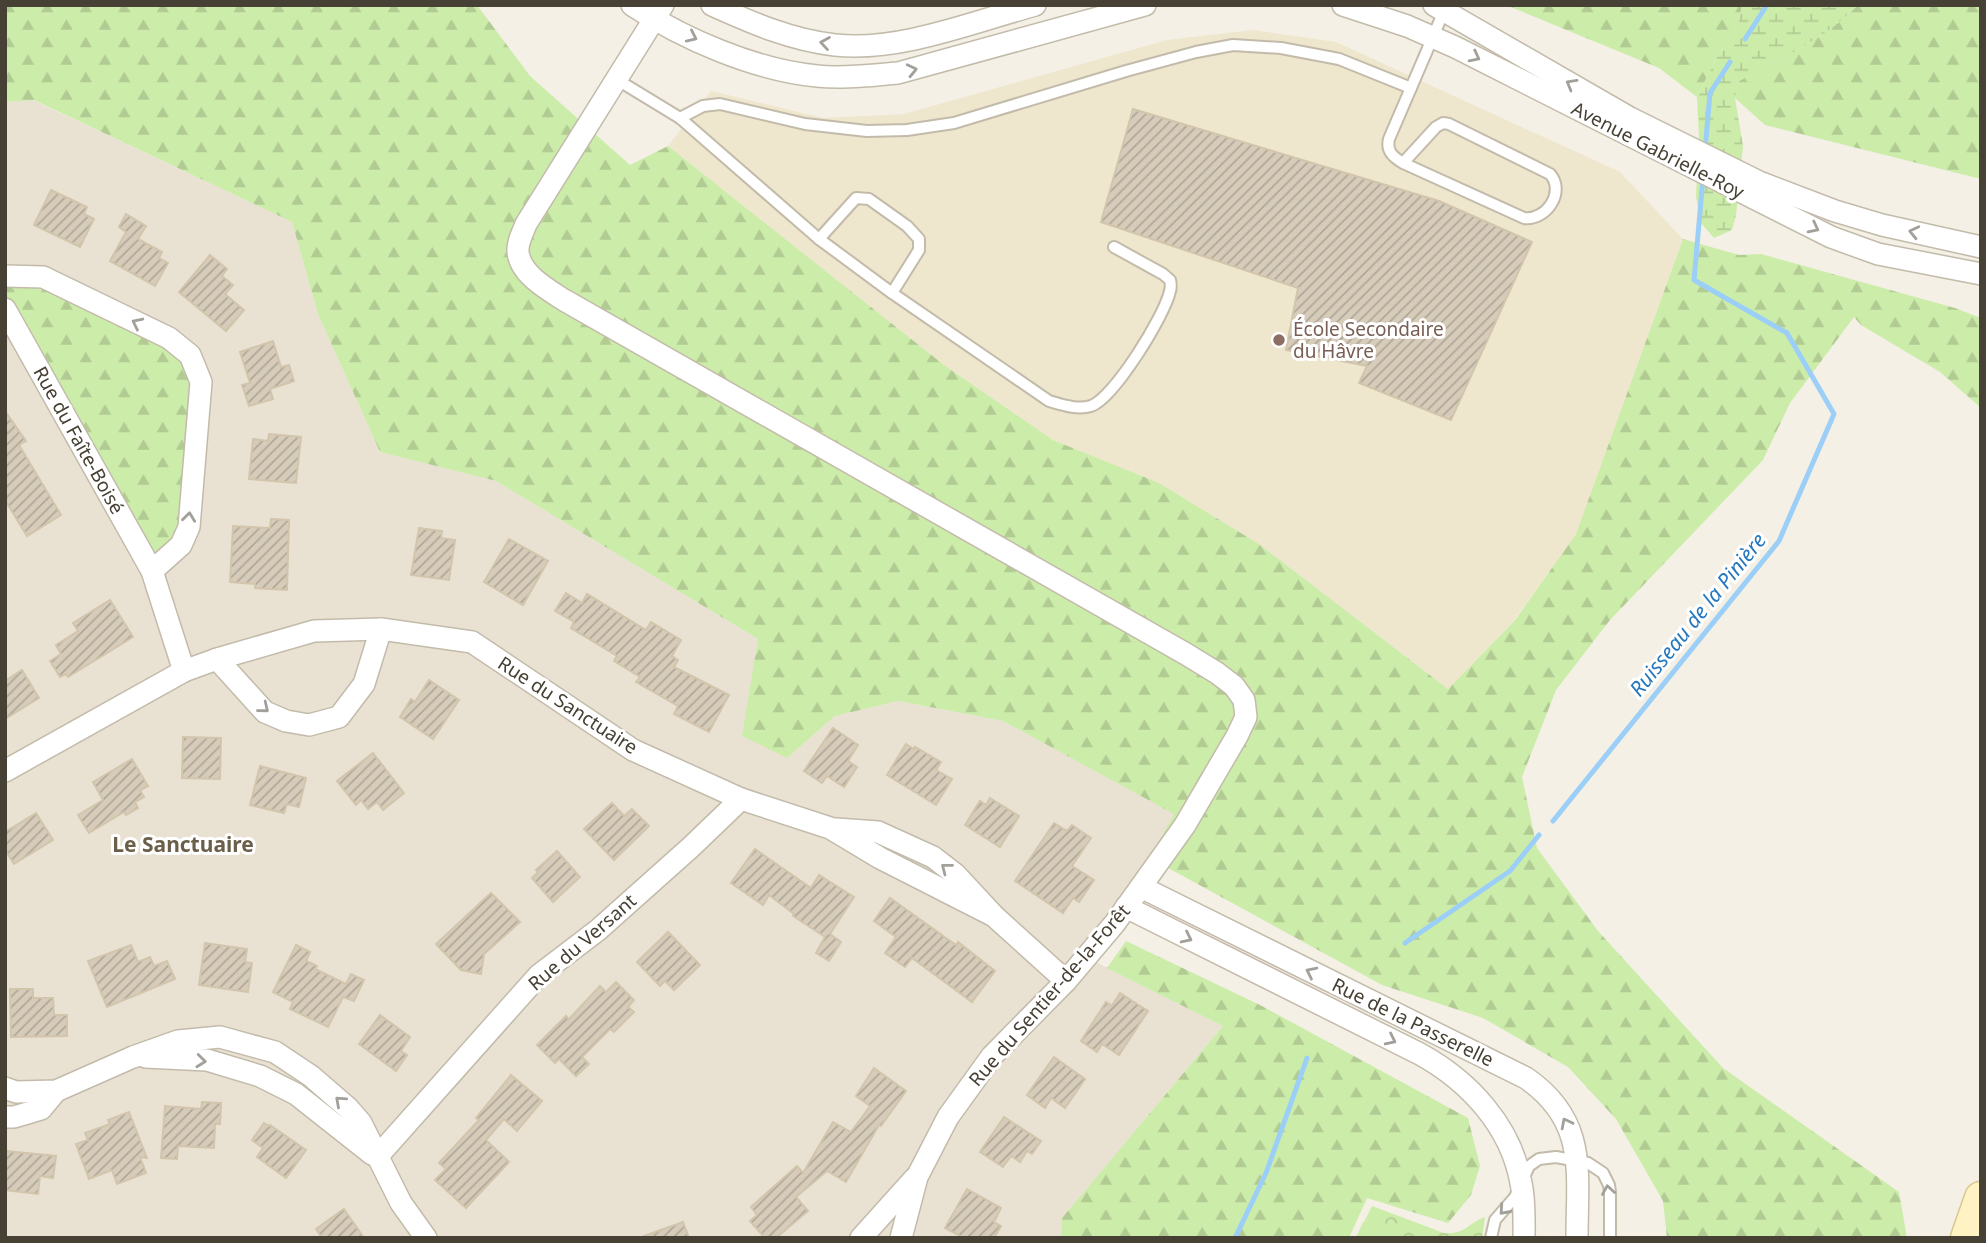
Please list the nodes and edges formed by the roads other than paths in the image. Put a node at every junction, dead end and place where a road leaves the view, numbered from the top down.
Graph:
1 (632, 5) edge
2 (712, 5) edge
3 (1035, 5) edge
4 (1144, 5) edge
5 (1343, 5) edge
6 (1439, 8) edge
7 (659, 12) edge
8 (1433, 37) junction
9 (616, 79) junction
10 (1411, 88) junction
11 (680, 118) junction
12 (1674, 149) junction
13 (1403, 163) junction
14 (1756, 190) junction
15 (819, 239) junction
16 (1114, 247) dead end
17 (1981, 247) edge
18 (1981, 274) edge
19 (5, 276) edge
20 (891, 293) junction
21 (5, 309) edge
22 (152, 571) junction
23 (381, 629) junction
24 (217, 659) junction
25 (184, 671) junction
26 (5, 771) edge
27 (741, 799) junction
28 (1141, 887) junction
29 (1126, 907) junction
30 (1066, 981) junction
31 (5, 1088) edge
32 (57, 1091) junction
33 (5, 1116) edge
34 (377, 1157) junction
35 (1577, 1160) junction
36 (917, 1177) junction
37 (1522, 1185) junction
38 (1981, 1198) edge
39 (426, 1238) edge
40 (862, 1238) edge
41 (901, 1238) edge
42 (1491, 1238) edge
43 (1524, 1238) edge
44 (1577, 1238) edge
45 (1610, 1238) edge
46 (1967, 1238) edge

1 - 7 street
3 -> 2 street
7 -> 4 street
5 - 8 street, Avenue Gabrielle-Roy
6 - 8 lane
12 -> 6 street, Avenue Gabrielle-Roy
7 - 9 street
8 - 10 lane
8 -> 12 street, Avenue Gabrielle-Roy
9 - 11 lane
9 - 28 street, Rue du Sentier-de-la-Forêt
10 - 11 lane
10 - 13 lane
11 - 15 lane
12 - 14 street, Avenue Gabrielle-Roy
13 - 13 lane
17 -> 14 street, Avenue Gabrielle-Roy
14 -> 18 street, Avenue Gabrielle-Roy
15 - 20 lane
15 - 20 lane
16 - 20 lane
22 -> 19 street
21 - 22 street, Rue du Faîte-Boisé
22 - 25 street, Rue du Faîte-Boisé
23 - 24 street, Rue du Sanctuaire
24 -> 23 street
23 - 27 street, Rue du Sanctuaire
24 - 25 street, Rue du Sanctuaire
25 - 26 street, Rue du Sanctuaire
27 - 30 street, Rue du Sanctuaire
27 - 34 street, Rue du Versant
28 - 29 street, Rue du Sentier-de-la-Forêt
35 -> 28 street, Rue de la Passerelle
29 - 30 street, Rue du Sentier-de-la-Forêt
29 -> 37 street, Rue de la Passerelle
30 - 36 street, Rue du Sentier-de-la-Forêt
31 - 32 street
32 - 33 street
32 - 34 street
34 - 39 street
35 - 37 lane
35 - 44 street, Rue de la Passerelle
45 -> 35 lane
36 - 40 street, Rue du Sentier-de-la-Forêt
36 - 41 street, Rue du Sentier-de-la-Forêt
37 -> 42 lane
37 - 43 street, Rue de la Passerelle
38 - 46 street

